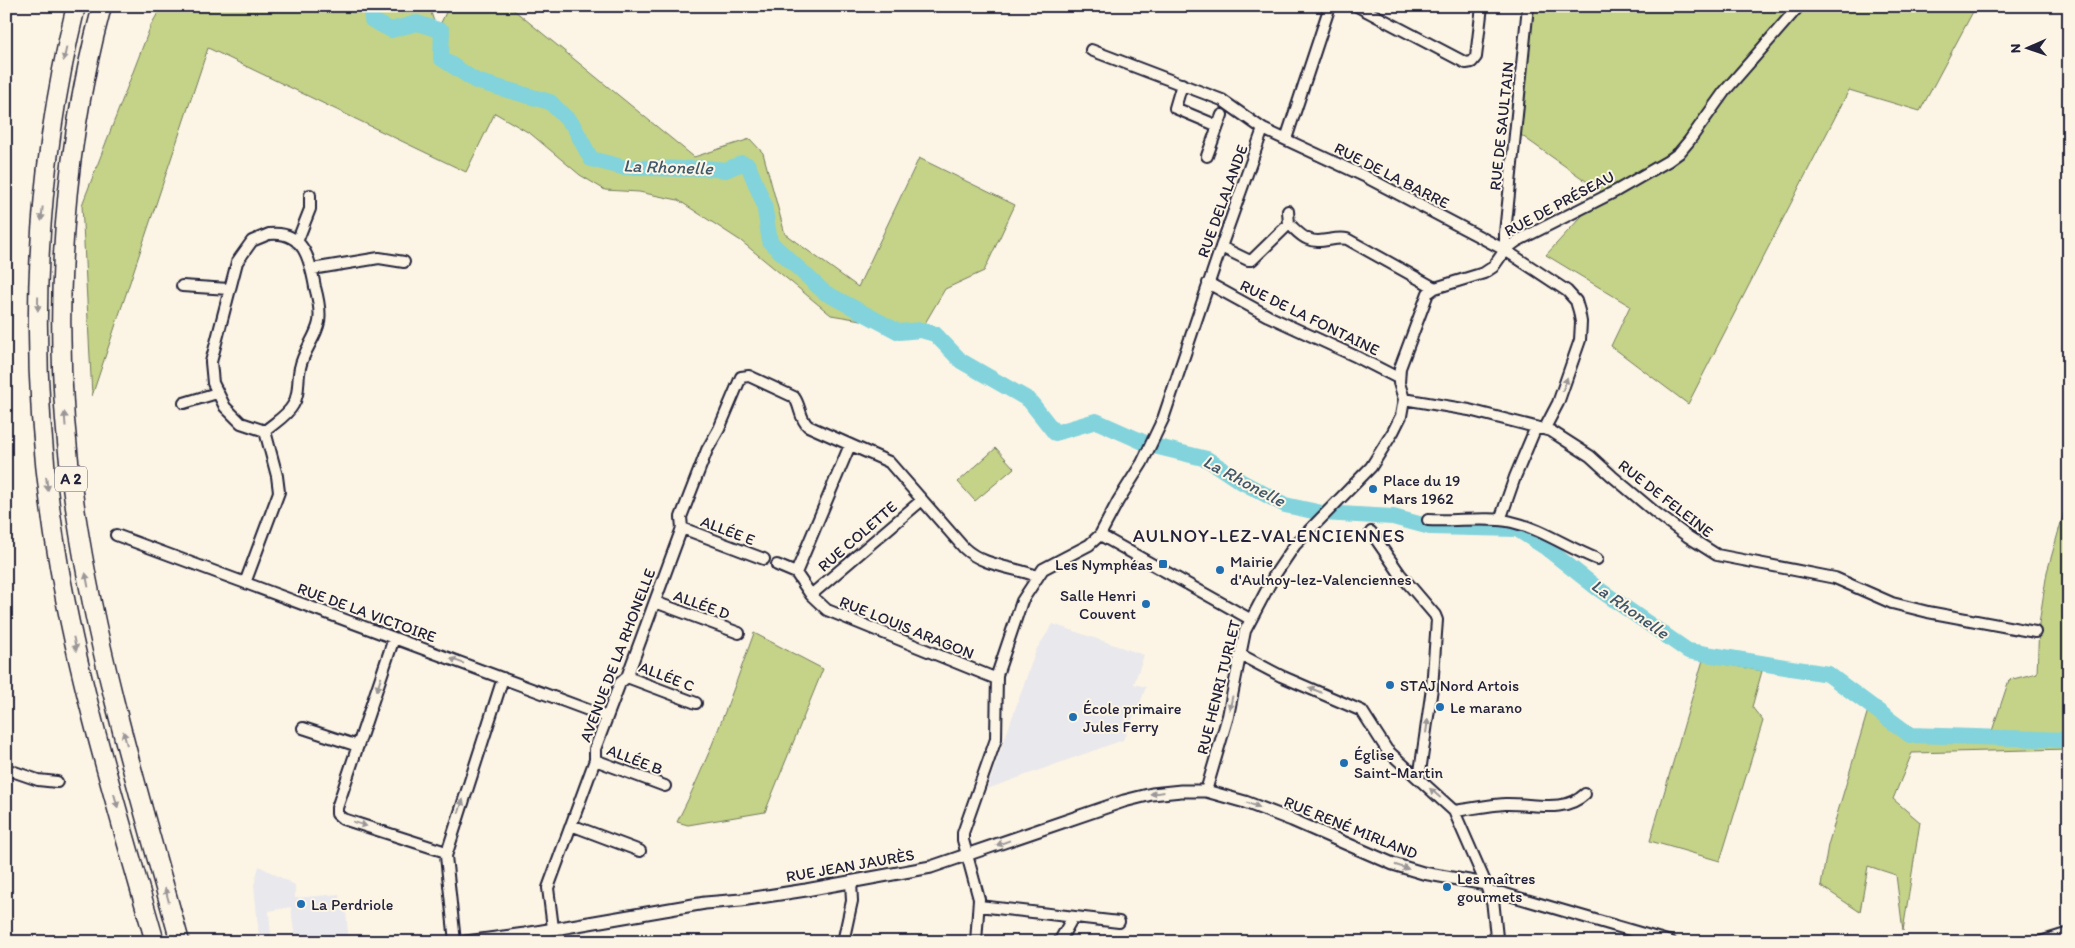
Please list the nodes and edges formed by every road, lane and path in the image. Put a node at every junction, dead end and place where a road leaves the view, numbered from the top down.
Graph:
1 (76, 6) edge
2 (102, 6) edge
3 (1330, 6) edge
4 (1356, 6) edge
5 (1482, 6) edge
6 (1528, 6) edge
7 (1799, 6) edge
8 (1091, 50) dead end
9 (1182, 84) junction
10 (1222, 115) dead end
11 (1218, 126) junction
12 (1263, 129) junction
13 (1286, 139) junction
14 (1207, 156) dead end
15 (310, 195) dead end
16 (1288, 212) dead end
17 (1289, 224) junction
18 (298, 242) junction
19 (1221, 247) junction
20 (1505, 250) junction
21 (404, 262) dead end
22 (312, 269) junction
23 (1208, 283) junction
24 (182, 286) dead end
25 (1435, 288) junction
26 (229, 290) junction
27 (1398, 378) junction
28 (217, 393) junction
29 (1404, 399) junction
30 (184, 403) dead end
31 (1541, 428) junction
32 (264, 431) junction
33 (850, 445) junction
34 (922, 500) junction
35 (1428, 520) dead end
36 (1500, 520) junction
37 (682, 528) junction
38 (1371, 532) dead end
39 (116, 535) dead end
40 (1100, 535) junction
41 (764, 559) dead end
42 (1597, 559) dead end
43 (776, 565) dead end
44 (796, 572) junction
45 (1037, 576) junction
46 (245, 583) junction
47 (811, 595) junction
48 (655, 602) junction
49 (1250, 619) junction
50 (2034, 632) dead end
51 (739, 633) dead end
52 (394, 638) junction
53 (1241, 655) junction
54 (626, 677) junction
55 (503, 678) junction
56 (997, 679) junction
57 (696, 703) dead end
58 (607, 717) junction
59 (303, 728) dead end
60 (358, 746) junction
61 (595, 760) junction
62 (6, 770) edge
63 (1419, 779) junction
64 (58, 782) dead end
65 (665, 786) dead end
66 (1206, 791) junction
67 (1586, 794) dead end
68 (1454, 811) junction
69 (571, 825) junction
70 (640, 851) dead end
71 (446, 852) junction
72 (967, 856) junction
73 (851, 881) junction
74 (1488, 889) junction
75 (979, 906) junction
76 (1073, 917) junction
77 (1119, 922) dead end
78 (553, 928) junction
79 (2069, 933) edge
80 (154, 942) edge
81 (180, 942) edge
82 (455, 942) edge
83 (466, 942) edge
84 (844, 942) edge
85 (976, 942) edge
86 (1059, 942) edge
87 (1497, 942) edge
88 (1671, 942) edge
89 (2040, 942) edge

1 -> 80 highway, A 2
81 -> 2 highway, A 2
3 - 13 street
4 - 5 street
6 - 20 street, RUE DE SAULTAIN
7 - 20 street, RUE DE PRÉSEAU
8 - 9 street, RUE DE LA BARRE
9 - 11 street
9 - 12 street, RUE DE LA BARRE
10 - 11 street
11 - 14 street
12 - 13 street, RUE DE LA BARRE
12 - 19 street, RUE DELALANDE
13 - 20 street, RUE DE LA BARRE
15 - 18 street
16 - 17 street
17 - 19 street
17 - 25 street
18 - 22 street
18 - 26 street
19 - 23 street, RUE DELALANDE
20 - 25 street, RUE DE PRÉSEAU
31 -> 20 street, RUE DE LA BARRE
21 - 22 street
22 - 32 street
23 - 27 street, RUE DE LA FONTAINE
23 - 40 street, RUE DELALANDE
24 - 26 street
25 - 27 street
26 - 28 street
27 - 29 street
28 - 30 street
28 - 32 street
29 - 31 street, RUE DE FELEINE
29 - 49 street, RUE HENRI TURLET
31 - 36 street, RUE DE LA BARRE
31 - 50 street, RUE DE FELEINE
32 - 46 street
33 - 34 street
33 - 37 street, AVENUE DE LA RHONELLE
33 - 44 street
34 - 45 street
34 - 47 street, RUE COLETTE
35 - 36 street
36 - 42 street
37 - 41 street, ALLÉE E
37 - 48 street, AVENUE DE LA RHONELLE
63 -> 38 street
39 - 46 street, RUE DE LA VICTOIRE
40 - 45 street
40 - 49 street
43 - 44 street
44 - 47 street, RUE LOUIS ARAGON
45 - 56 street
46 - 52 street, RUE DE LA VICTOIRE
47 - 56 street, RUE LOUIS ARAGON
48 - 51 street, ALLÉE D
48 - 54 street, AVENUE DE LA RHONELLE
49 - 53 street, RUE HENRI TURLET
55 -> 52 street, RUE DE LA VICTOIRE
52 -> 60 street
63 -> 53 street
53 -> 66 street, RUE HENRI TURLET
54 - 57 street, ALLÉE C
54 - 58 street, AVENUE DE LA RHONELLE
55 - 58 street, RUE DE LA VICTOIRE
71 -> 55 street
56 - 72 street
58 - 61 street, AVENUE DE LA RHONELLE
59 - 60 street
60 -> 71 street
61 - 65 street, ALLÉE B
61 - 69 street, AVENUE DE LA RHONELLE
62 - 64 street
68 -> 63 street
66 -> 72 street, RUE JEAN JAURÈS
66 -> 74 street, RUE RENÉ MIRLAND
67 - 68 street
68 - 74 street
69 - 70 street
69 - 78 street, AVENUE DE LA RHONELLE
71 - 82 street
72 - 73 street, RUE JEAN JAURÈS
72 - 75 street
73 - 78 street, RUE JEAN JAURÈS
73 - 84 street
74 - 87 street
74 - 88 street, RUE RENÉ MIRLAND
75 - 76 street
75 - 85 street
76 - 77 street
76 - 86 street
78 - 83 street, RUE JEAN JAURÈS
79 - 89 street

